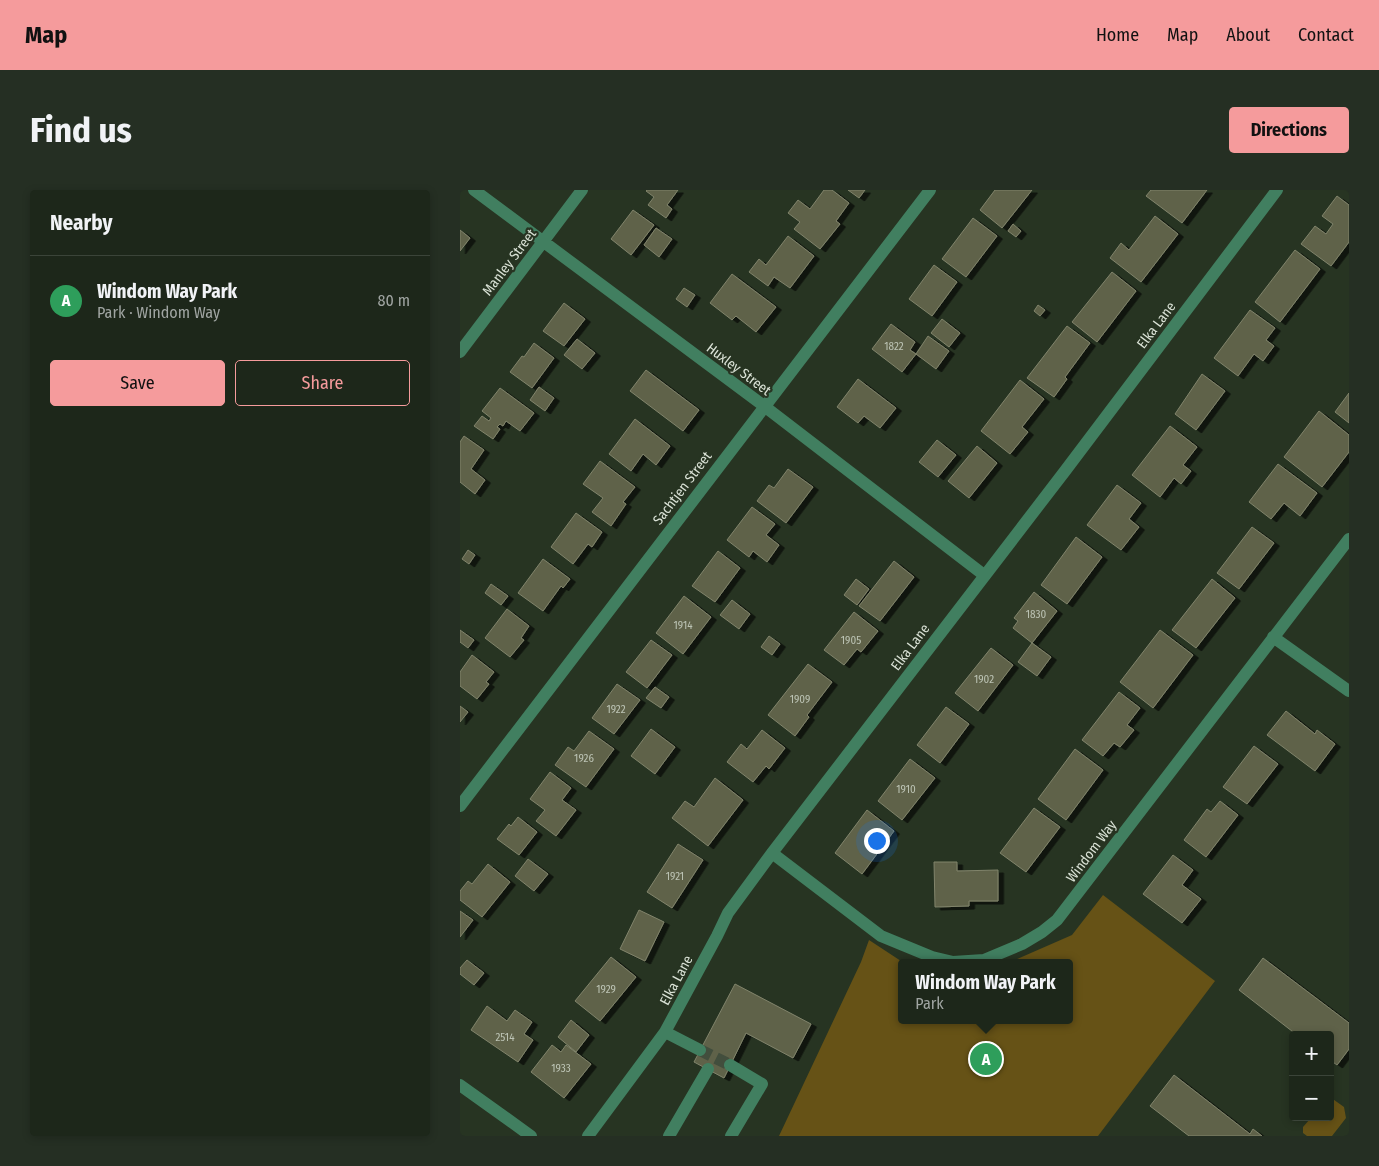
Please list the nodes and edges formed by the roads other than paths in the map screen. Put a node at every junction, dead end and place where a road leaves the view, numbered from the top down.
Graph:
1 (474, 190) edge
2 (582, 190) edge
3 (930, 190) edge
4 (1277, 190) edge
5 (543, 242) junction
6 (460, 352) edge
7 (764, 406) junction
8 (1349, 539) edge
9 (984, 575) junction
10 (1273, 637) junction
11 (1349, 691) edge
12 (460, 806) edge
13 (772, 853) junction
14 (942, 959) edge
15 (986, 959) edge
16 (665, 1032) junction
17 (700, 1050) tunnel mouth
18 (730, 1065) tunnel mouth
19 (708, 1069) dead end
20 (460, 1085) edge
21 (531, 1136) edge
22 (588, 1136) edge
23 (669, 1136) edge
24 (731, 1136) edge

1 - 5 street, Huxley Street
2 - 5 street, Manley Street
3 - 7 street, Sachtjen Street
4 - 9 street, Elka Lane
5 - 6 street, Manley Street
5 - 7 street, Huxley Street
7 - 9 street, Huxley Street
7 - 12 street, Sachtjen Street
8 - 10 street, Windom Way
9 - 13 street, Elka Lane
10 - 11 street
10 - 15 street, Windom Way
13 - 14 street, Windom Way
13 - 16 street, Elka Lane
16 - 17 street
16 - 22 street, Elka Lane
18 - 24 street
19 - 23 street
20 - 21 street

